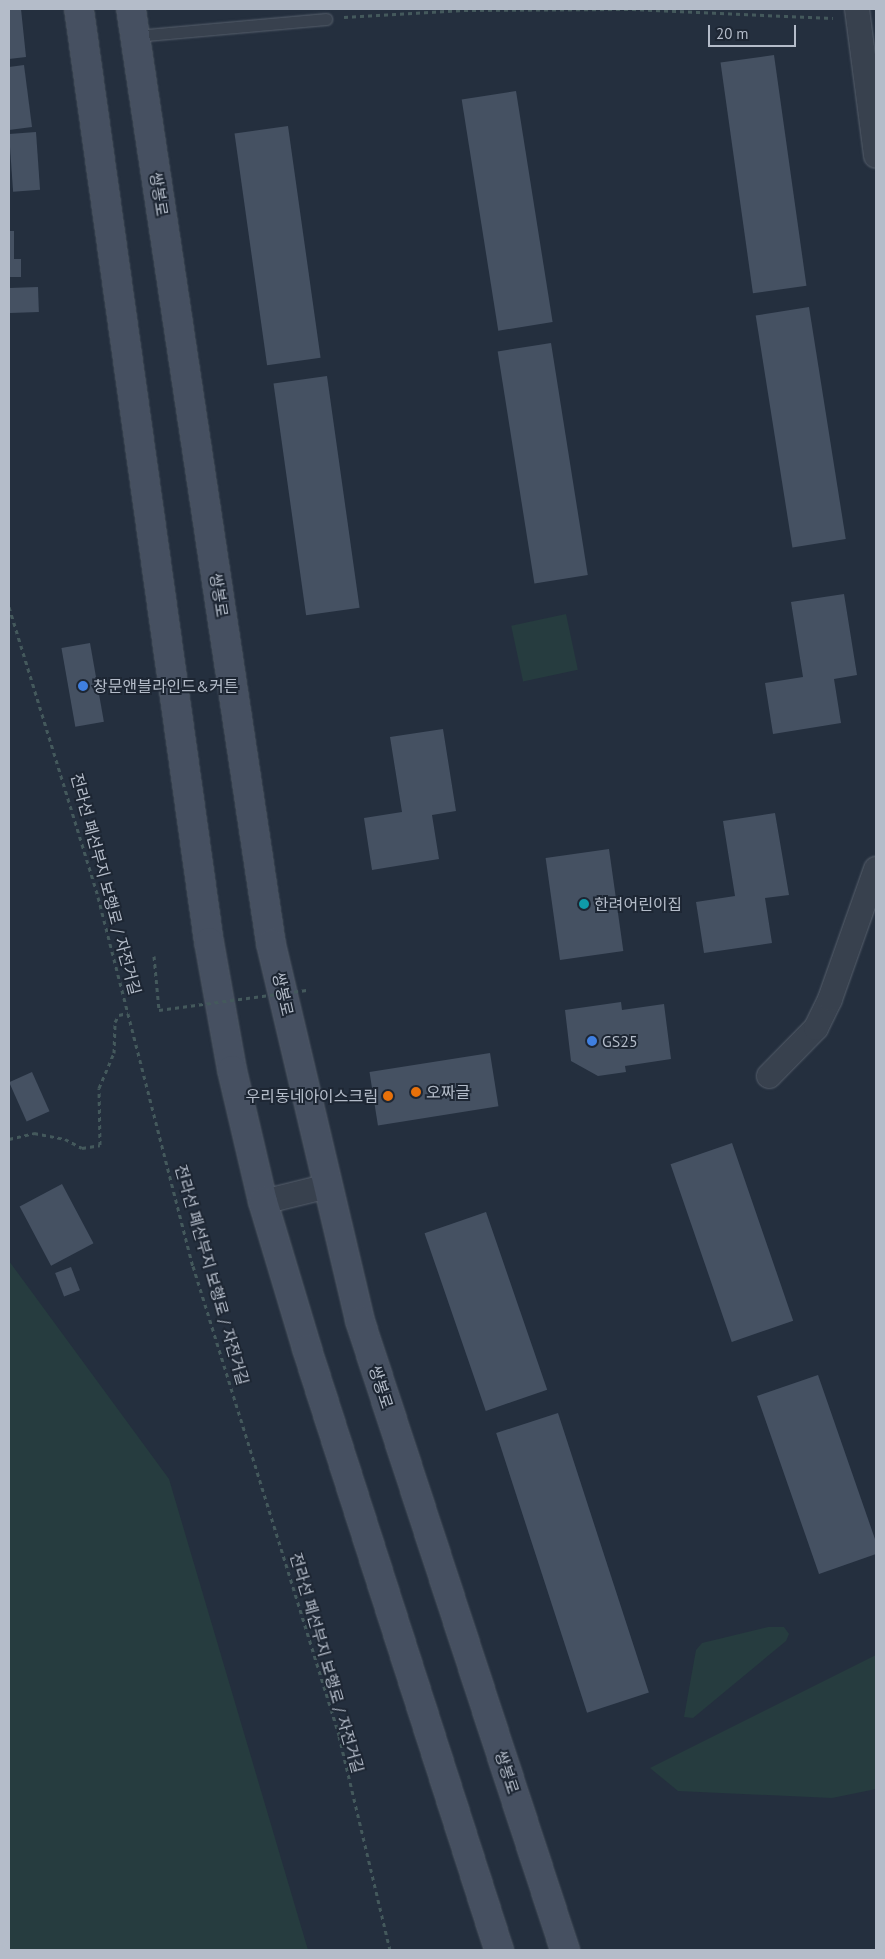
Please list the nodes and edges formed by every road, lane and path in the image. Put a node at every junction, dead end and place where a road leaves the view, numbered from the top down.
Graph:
1 (79, 9) edge
2 (131, 9) edge
3 (326, 19) joint
4 (857, 20) edge
5 (135, 36) junction
6 (876, 156) edge
7 (9, 607) edge
8 (876, 869) edge
9 (154, 956) dead end
10 (307, 990) dead end
11 (128, 1012) junction
12 (769, 1076) dead end
13 (9, 1139) edge
14 (328, 1186) junction
15 (264, 1202) junction
16 (390, 1950) edge
17 (499, 1950) edge
18 (564, 1950) edge

1 - 15 street
2 - 5 street, 쌍봉로
3 - 4 path
3 - 5 lane
4 - 6 street
5 - 14 street, 쌍봉로
7 - 11 path, 전라선 폐선부지 보행로 / 자전거길
8 - 12 street
9 - 10 path, bridge
11 - 13 path
11 - 16 path, 전라선 폐선부지 보행로 / 자전거길
14 - 15 street
14 - 18 street, 쌍봉로
15 - 17 street

